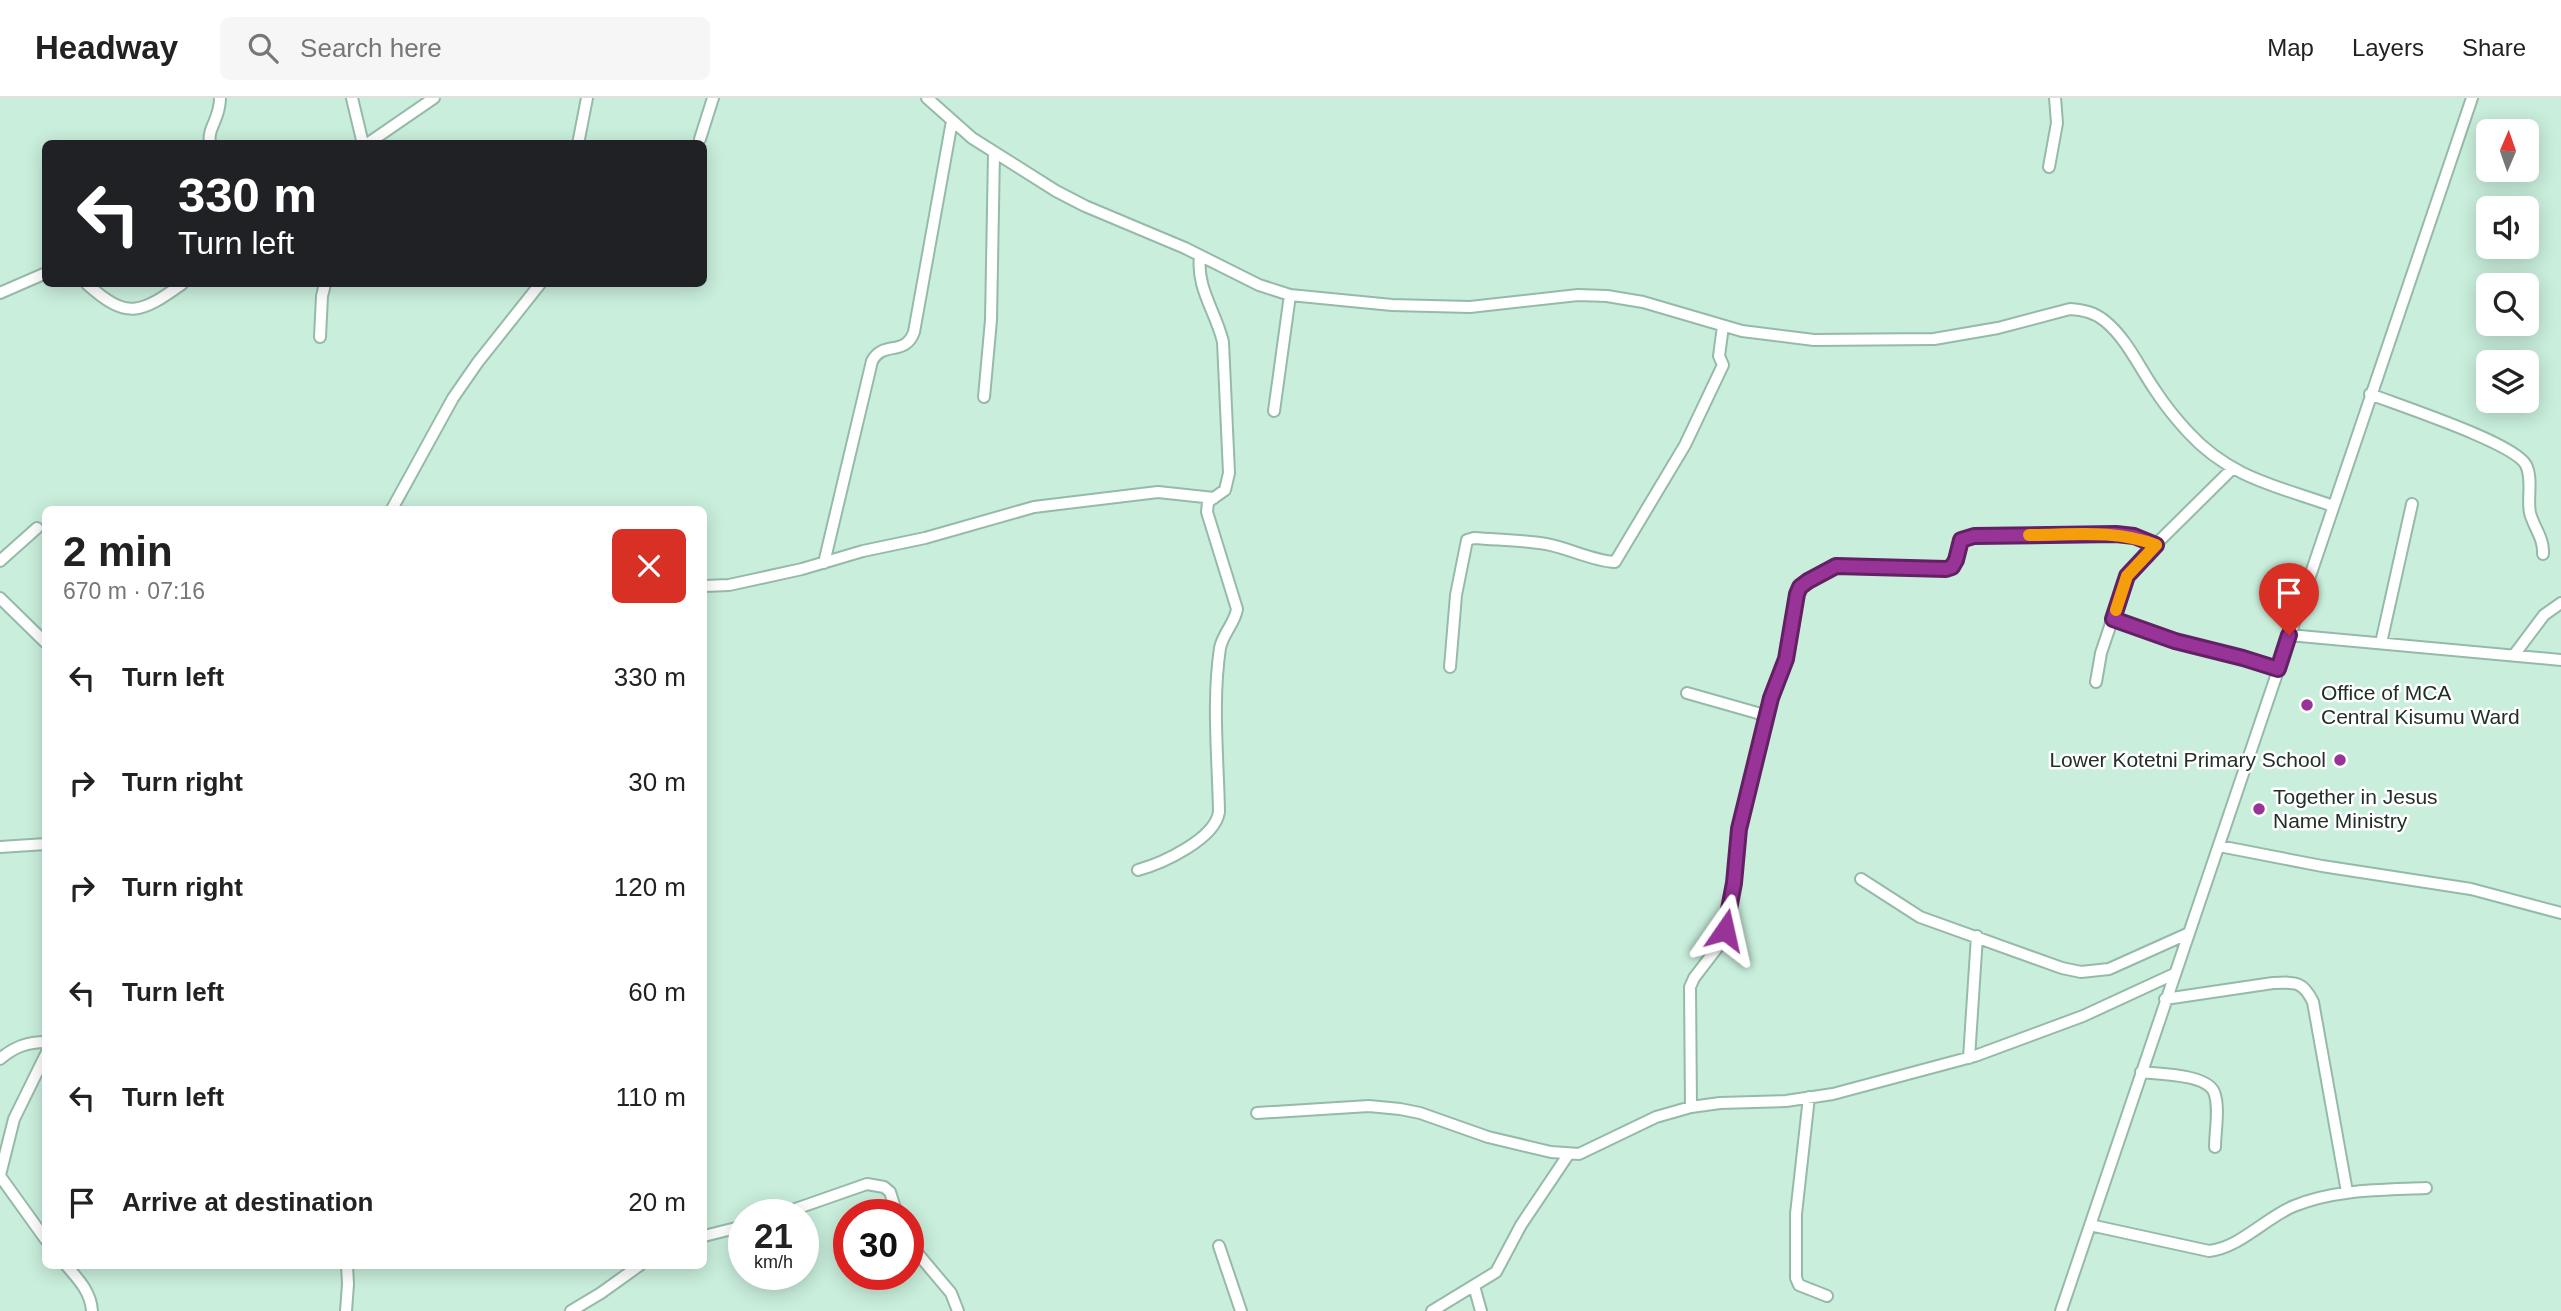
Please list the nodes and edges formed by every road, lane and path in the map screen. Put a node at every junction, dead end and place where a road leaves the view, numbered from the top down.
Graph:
1 (220, 98) edge
2 (352, 98) edge
3 (434, 98) edge
4 (587, 98) edge
5 (713, 98) edge
6 (927, 98) edge
7 (2055, 98) edge
8 (2472, 98) edge
9 (952, 121) junction
10 (700, 139) dead end
11 (209, 140) edge
12 (364, 140) edge
13 (371, 140) edge
14 (579, 140) edge
15 (994, 153) junction
16 (2049, 167) dead end
17 (1200, 256) junction
18 (42, 275) edge
19 (91, 287) edge
20 (177, 287) edge
21 (324, 287) edge
22 (538, 287) edge
23 (0, 293) edge
24 (1290, 295) junction
25 (1723, 326) junction
26 (320, 337) dead end
27 (2370, 394) junction
28 (984, 397) dead end
29 (1274, 411) dead end
30 (2232, 469) junction
31 (1214, 498) junction
32 (2412, 504) dead end
33 (394, 506) edge
34 (2333, 506) junction
35 (37, 528) dead end
36 (2156, 545) junction
37 (2543, 554) dead end
38 (0, 561) edge
39 (824, 563) junction
40 (707, 586) edge
41 (0, 598) edge
42 (2561, 603) edge
43 (2113, 619) junction
44 (2289, 635) junction
45 (42, 639) edge
46 (2381, 643) junction
47 (2514, 655) junction
48 (2561, 660) edge
49 (1450, 667) dead end
50 (2278, 669) junction
51 (2096, 682) dead end
52 (1687, 693) dead end
53 (1768, 716) junction
54 (42, 844) edge
55 (2219, 846) junction
56 (0, 847) edge
57 (1138, 870) dead end
58 (1861, 880) dead end
59 (2561, 914) edge
60 (2187, 934) junction
61 (1977, 936) junction
62 (2174, 974) junction
63 (2165, 999) junction
64 (42, 1042) edge
65 (1969, 1058) junction
66 (0, 1059) edge
67 (42, 1062) edge
68 (2141, 1072) junction
69 (1809, 1097) junction
70 (1691, 1108) junction
71 (1257, 1113) dead end
72 (2215, 1147) dead end
73 (1568, 1155) junction
74 (0, 1176) edge
75 (2426, 1188) dead end
76 (2347, 1192) junction
77 (892, 1199) edge
78 (819, 1201) edge
79 (2090, 1225) junction
80 (728, 1230) edge
81 (42, 1234) edge
82 (707, 1235) edge
83 (1219, 1246) dead end
84 (924, 1261) edge
85 (69, 1269) edge
86 (347, 1269) edge
87 (634, 1269) edge
88 (1474, 1286) junction
89 (1827, 1296) dead end
90 (92, 1311) edge
91 (346, 1311) edge
92 (571, 1311) edge
93 (958, 1311) edge
94 (1241, 1311) edge
95 (1432, 1311) edge
96 (1481, 1311) edge
97 (2061, 1311) edge

1 - 11 street
2 - 12 street
3 - 13 street
4 - 14 street
5 - 10 street
6 - 9 street
7 - 16 street
8 - 27 street
9 - 15 street
9 - 39 street
15 - 17 street
15 - 28 street
17 - 24 street
17 - 31 street
18 - 23 street
19 - 20 street
21 - 26 street
22 - 33 street
24 - 25 street
24 - 29 street
25 - 30 street
25 - 49 street
27 - 34 street
27 - 37 street
30 - 34 street
30 - 36 street
31 - 39 street
31 - 57 street
32 - 46 street
34 - 44 street
35 - 38 street
36 - 43 street
36 - 53 street
39 - 40 street
41 - 45 street
42 - 47 street
43 - 50 street
43 - 51 street
44 - 46 street
44 - 50 street
46 - 47 street
47 - 48 street
50 - 55 street
52 - 53 street
53 - 70 street
54 - 56 street
55 - 59 street
55 - 60 street
58 - 61 street
60 - 61 street
60 - 62 street
61 - 65 street
62 - 63 street
62 - 65 street
63 - 68 street
63 - 76 street
64 - 66 street
65 - 69 street
67 - 74 street
68 - 72 street
68 - 79 street
69 - 70 street
69 - 89 street
70 - 73 street
71 - 73 street
73 - 88 street
74 - 81 street
75 - 76 street
76 - 79 street
77 - 78 street
79 - 97 street
80 - 82 street
83 - 94 street
84 - 93 street
85 - 90 street
86 - 91 street
87 - 92 street
88 - 95 street
88 - 96 street

